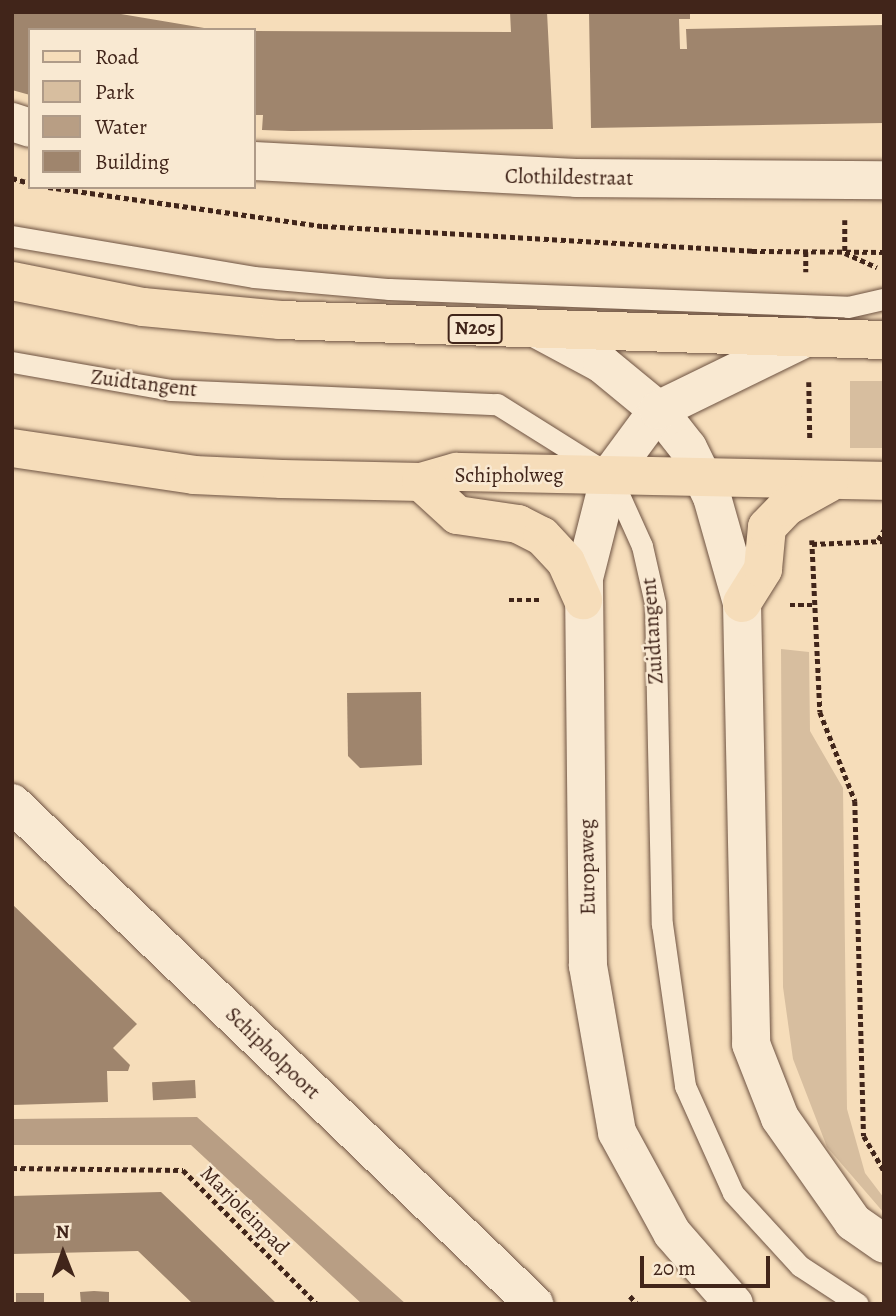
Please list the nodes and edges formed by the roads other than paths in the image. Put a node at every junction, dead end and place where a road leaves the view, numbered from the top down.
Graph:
1 (256, 161) edge
2 (884, 180) edge
3 (12, 236) edge
4 (12, 281) edge
5 (884, 299) edge
6 (848, 307) junction
7 (807, 320) junction
8 (537, 329) junction
9 (884, 340) edge
10 (12, 362) edge
11 (659, 410) junction
12 (12, 449) edge
13 (610, 475) junction
14 (703, 478) junction
15 (884, 481) edge
16 (421, 482) junction
17 (817, 486) junction
18 (583, 600) junction
19 (742, 603) junction
20 (12, 803) edge
21 (884, 1244) edge
22 (534, 1304) edge
23 (734, 1304) edge
24 (858, 1304) edge

1 - 2 main road, Clothildestraat
3 - 7 lane
4 - 8 main road, N205
5 - 6 lane
6 - 7 lane
6 - 7 lane
7 - 8 main road, N205
7 - 9 main road, N205
7 - 11 main road, Europaweg
8 - 11 main road
10 - 13 lane, Zuidtangent
11 - 13 main road, Europaweg
11 - 14 main road
12 - 16 main road, Schipholweg
13 - 14 main road, Schipholweg
13 - 16 main road, Schipholweg
13 - 18 main road, Europaweg
13 - 24 lane, Zuidtangent
14 - 17 main road, Schipholweg
14 - 19 main road
15 - 17 main road, Schipholweg
16 - 18 main road
17 - 19 main road
18 - 23 main road, Europaweg
19 - 21 main road
20 - 22 main road, Schipholpoort

